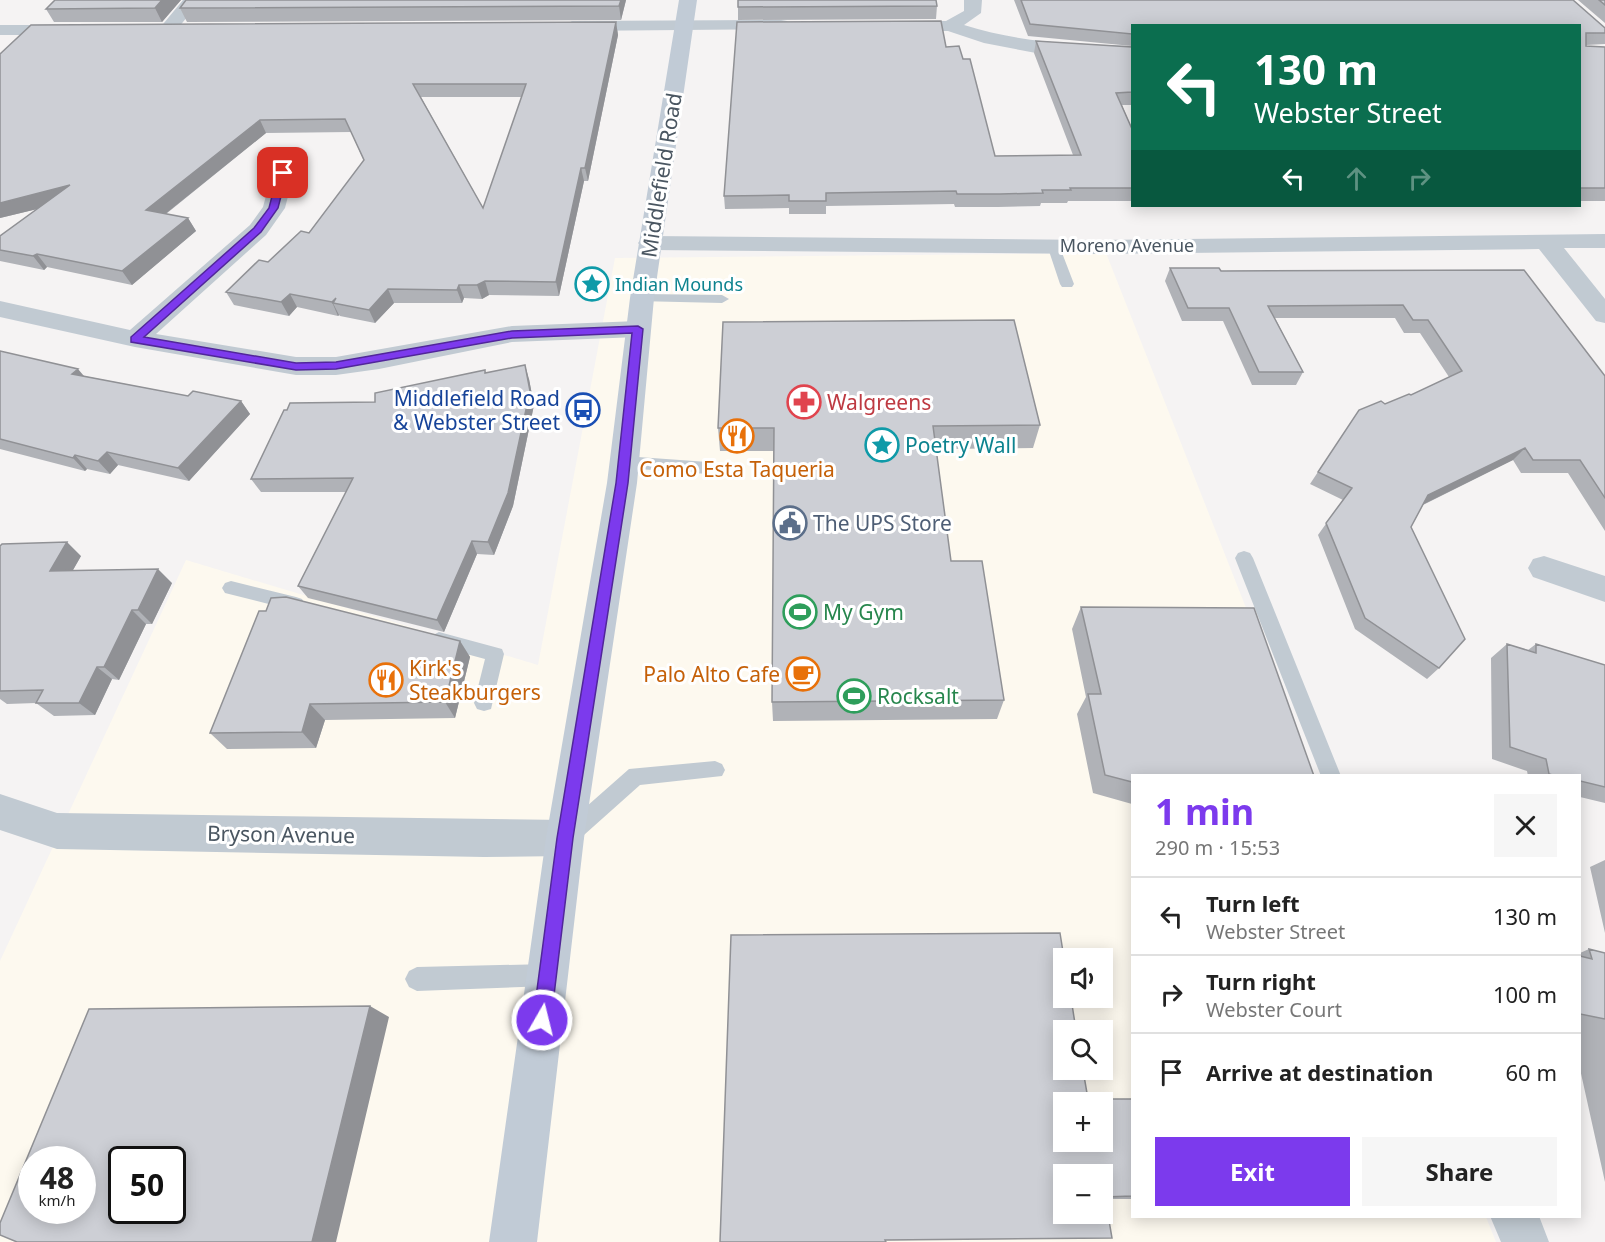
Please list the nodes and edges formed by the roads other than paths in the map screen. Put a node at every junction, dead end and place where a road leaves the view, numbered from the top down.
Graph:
1 (192, 0) edge
2 (688, 0) edge
3 (973, 0) edge
4 (685, 25) junction
5 (794, 25) edge
6 (550, 26) edge
7 (878, 26) edge
8 (950, 26) junction
9 (168, 28) junction
10 (190, 28) edge
11 (90, 29) edge
12 (146, 29) edge
13 (0, 30) edge
14 (1131, 52) edge
15 (283, 173) dead end
16 (1605, 241) edge
17 (1546, 242) junction
18 (650, 243) junction
19 (1053, 245) junction
20 (1067, 284) dead end
21 (642, 298) junction
22 (722, 299) dead end
23 (0, 309) edge
24 (1605, 315) edge
25 (638, 329) junction
26 (135, 339) junction
27 (624, 462) junction
28 (708, 468) dead end
29 (1244, 558) dead end
30 (1544, 568) dead end
31 (231, 588) dead end
32 (1605, 589) edge
33 (311, 608) edge
34 (426, 637) edge
35 (484, 703) dead end
36 (715, 770) dead end
37 (1330, 774) edge
38 (0, 812) edge
39 (565, 838) junction
40 (548, 975) junction
41 (417, 979) dead end
42 (1515, 1218) edge
43 (513, 1242) edge
44 (1525, 1242) edge

1 - 9 street
2 - 4 main road, Middlefield Road
3 - 8 street
4 - 5 street
4 - 6 street
4 - 18 main road, Middlefield Road
7 - 8 street
8 - 14 street
9 - 10 street
9 - 12 street
11 - 13 street
15 - 26 street
16 - 17 street, Moreno Avenue
17 - 19 street, Moreno Avenue
17 - 24 street
18 - 19 street, Moreno Avenue
18 - 21 main road, Middlefield Road
19 - 20 lane
21 - 22 lane
21 - 25 main road, Middlefield Road
23 - 26 street
25 - 26 street
25 - 27 main road, Middlefield Road
27 - 28 lane
27 - 39 main road, Middlefield Road
29 - 37 lane
30 - 32 street
31 - 33 lane
34 - 35 lane
36 - 39 lane
38 - 39 street, Bryson Avenue
39 - 40 main road, Middlefield Road
40 - 41 lane
40 - 43 main road, Middlefield Road
42 - 44 street

